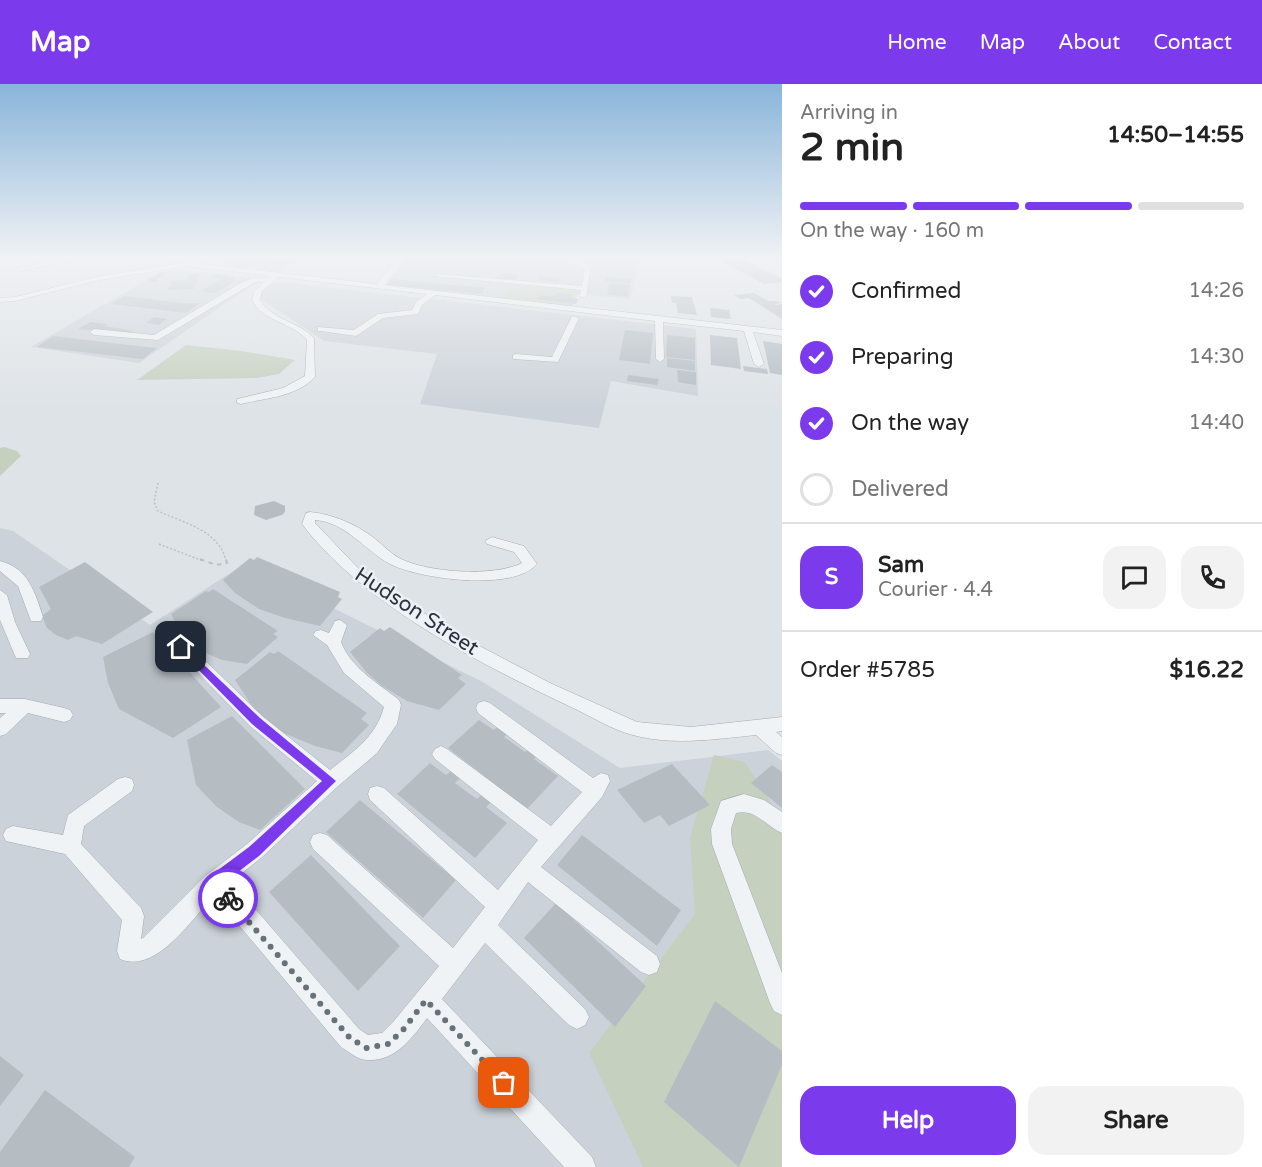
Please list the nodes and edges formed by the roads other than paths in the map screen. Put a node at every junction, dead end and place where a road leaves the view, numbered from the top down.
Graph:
1 (204, 309) edge
2 (260, 309) edge
3 (417, 309) edge
4 (561, 309) edge
5 (592, 312) junction
6 (540, 314) dead end
7 (575, 318) junction
8 (659, 320) junction
9 (321, 329) dead end
10 (748, 330) junction
11 (94, 332) dead end
12 (782, 333) edge
13 (516, 357) dead end
14 (660, 359) dead end
15 (759, 364) dead end
16 (241, 401) dead end
17 (492, 541) dead end
18 (0, 564) edge
19 (0, 595) edge
20 (36, 616) dead end
21 (340, 625) dead end
22 (168, 633) dead end
23 (22, 654) dead end
24 (0, 706) edge
25 (25, 706) junction
26 (484, 708) dead end
27 (64, 716) dead end
28 (782, 724) edge
29 (759, 728) junction
30 (0, 729) edge
31 (782, 748) edge
32 (441, 754) dead end
33 (330, 781) junction
34 (125, 785) dead end
35 (377, 794) dead end
36 (782, 824) edge
37 (13, 836) dead end
38 (552, 838) junction
39 (320, 842) dead end
40 (71, 846) junction
41 (526, 868) junction
42 (211, 884) junction
43 (499, 905) junction
44 (484, 927) junction
45 (649, 964) dead end
46 (455, 965) junction
47 (426, 1000) junction
48 (782, 1003) edge
49 (577, 1017) dead end
50 (582, 1167) edge

1 - 11 street
2 - 16 street
3 - 9 street
4 - 5 street
5 - 7 street
5 - 8 street
6 - 7 street
7 - 13 street
8 - 10 street
8 - 14 street
10 - 12 street
10 - 15 street
17 - 29 street, Hudson Street
18 - 20 street
19 - 23 street
21 - 33 street
22 - 33 street
24 - 25 street
25 - 27 street
25 - 30 street
26 - 38 street
28 - 29 street, Hudson Street
29 - 31 street
32 - 38 street
33 - 42 street
34 - 40 street
35 - 43 street
36 - 48 street
37 - 40 street
38 - 41 street
39 - 46 street
40 - 42 street
41 - 43 street
41 - 45 street
42 - 47 street
43 - 44 street
44 - 46 street
44 - 49 street
46 - 47 street
47 - 50 street

